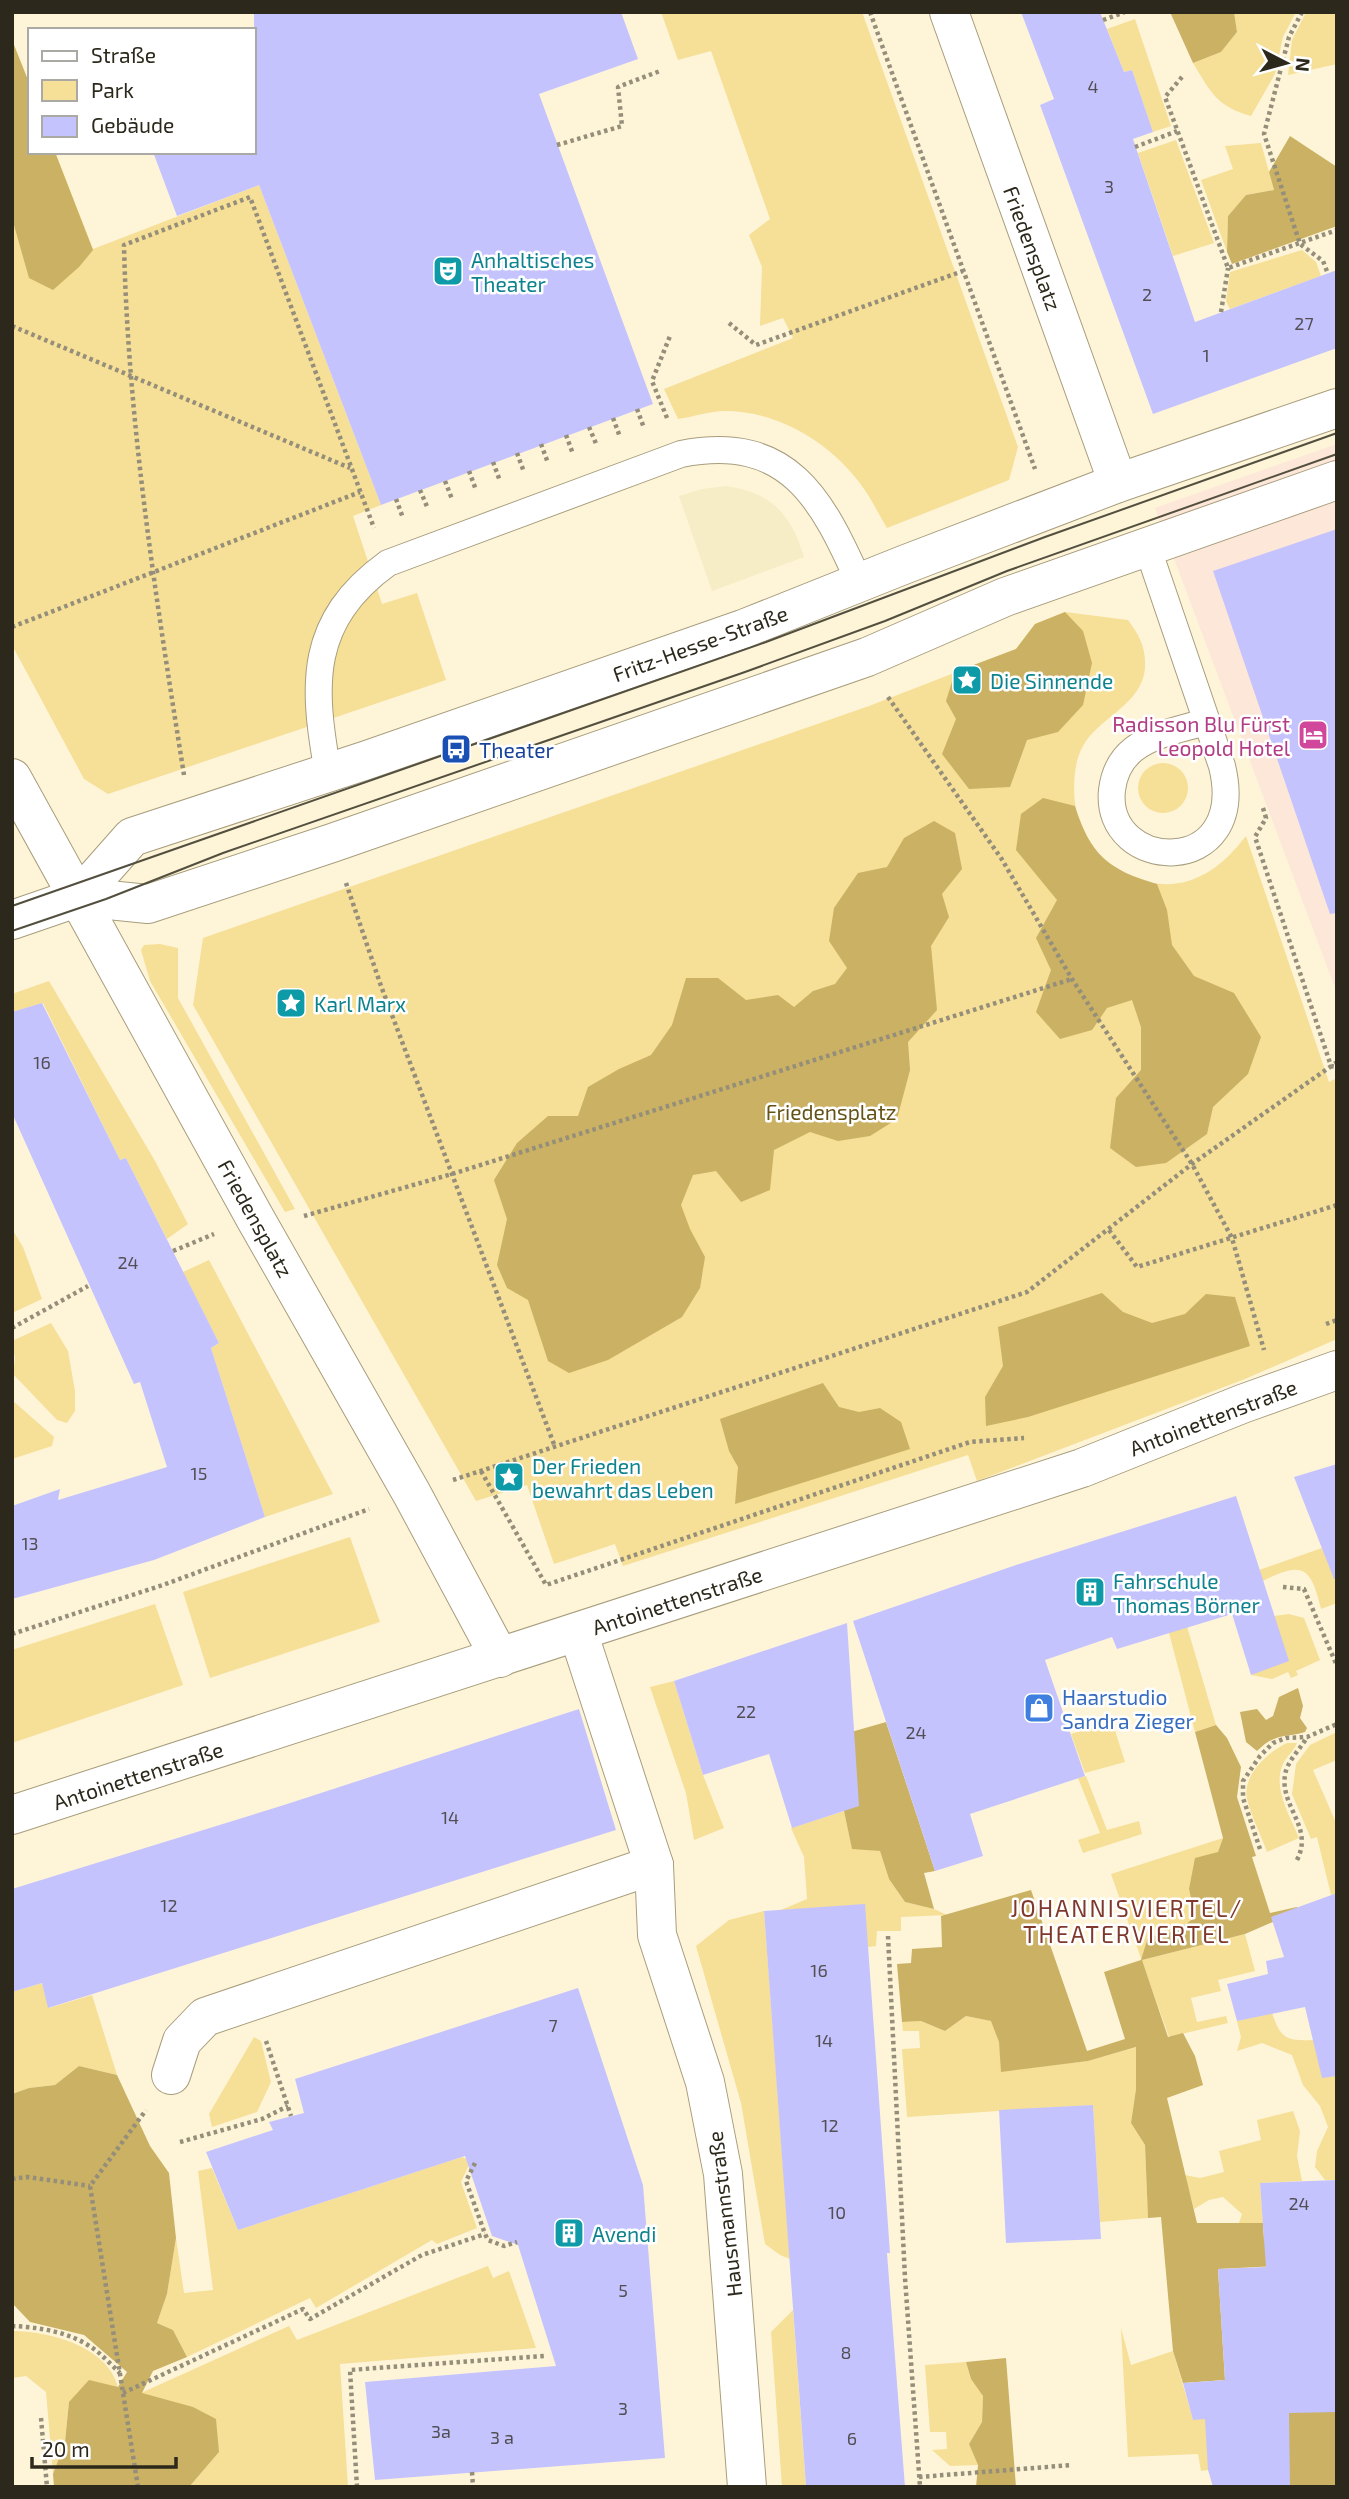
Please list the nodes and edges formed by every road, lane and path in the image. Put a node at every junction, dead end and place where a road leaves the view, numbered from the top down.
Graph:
1 (870, 12) edge
2 (949, 12) edge
3 (1125, 12) edge
4 (1302, 12) edge
5 (1103, 20) dead end
6 (660, 71) dead end
7 (1182, 77) dead end
8 (1177, 131) junction
9 (557, 145) dead end
10 (1135, 147) dead end
11 (1337, 230) edge
12 (1300, 244) junction
13 (1228, 268) junction
14 (963, 271) junction
15 (1328, 274) dead end
16 (1221, 312) dead end
17 (729, 323) dead end
18 (12, 326) edge
19 (670, 335) dead end
20 (130, 375) junction
21 (1337, 408) edge
22 (669, 424) dead end
23 (351, 468) junction
24 (1038, 475) dead end
25 (1337, 481) edge
26 (1118, 483) junction
27 (360, 492) junction
28 (377, 534) dead end
29 (1147, 546) junction
30 (151, 573) junction
31 (860, 583) junction
32 (12, 627) edge
33 (867, 657) junction
34 (1205, 722) junction
35 (1273, 747) dead end
36 (1253, 754) dead end
37 (328, 773) junction
38 (12, 778) edge
39 (1262, 806) dead end
40 (190, 818) junction
41 (332, 843) junction
42 (79, 897) junction
43 (12, 920) edge
44 (1072, 979) junction
45 (1335, 1065) edge
46 (1192, 1164) junction
47 (452, 1174) junction
48 (1337, 1205) edge
49 (261, 1228) junction
50 (1109, 1230) junction
51 (1232, 1238) junction
52 (89, 1286) dead end
53 (1337, 1320) edge
54 (1325, 1325) dead end
55 (12, 1328) edge
56 (1276, 1345) dead end
57 (1337, 1370) edge
58 (1031, 1437) dead end
59 (555, 1447) junction
60 (481, 1471) junction
61 (412, 1494) junction
62 (1283, 1587) dead end
63 (578, 1632) junction
64 (12, 1634) edge
65 (500, 1658) junction
66 (1337, 1666) edge
67 (1337, 1724) edge
68 (1307, 1737) junction
69 (12, 1815) edge
70 (1260, 1849) dead end
71 (1297, 1860) dead end
72 (654, 1866) junction
73 (888, 1936) dead end
74 (252, 2001) junction
75 (171, 2075) joint
76 (288, 2106) junction
77 (291, 2116) dead end
78 (180, 2143) dead end
79 (475, 2163) dead end
80 (12, 2179) edge
81 (90, 2186) junction
82 (485, 2234) junction
83 (517, 2242) dead end
84 (12, 2326) edge
85 (545, 2356) dead end
86 (120, 2374) junction
87 (123, 2393) junction
88 (41, 2418) dead end
89 (1072, 2465) dead end
90 (472, 2472) dead end
91 (919, 2477) junction
92 (47, 2487) edge
93 (138, 2487) edge
94 (357, 2487) edge
95 (473, 2487) edge
96 (747, 2487) edge
97 (919, 2487) edge

1 - 14 path
2 - 26 street, Friedensplatz
3 - 5 path
4 - 12 path
6 - 9 path
7 - 8 path
8 - 10 path
8 - 13 path
11 - 12 path
12 - 13 path
12 - 15 path
13 - 16 path
14 - 17 path
14 - 24 path
18 - 20 path
19 - 22 path
20 - 23 path
20 - 23 path
20 - 30 path
21 - 26 street, Fritz-Hesse-Straße
23 - 27 path
25 - 29 street, Fritz-Hesse-Straße
26 - 31 street, Fritz-Hesse-Straße
27 - 28 path
27 - 30 path
29 - 33 street, Fritz-Hesse-Straße
29 - 34 lane
30 - 32 path
30 - 40 path
31 - 37 street, Fritz-Hesse-Straße
31 - 37 lane
33 - 41 street, Fritz-Hesse-Straße
33 - 44 path
34 - 34 lane
35 - 36 path
37 - 40 street, Fritz-Hesse-Straße
38 - 42 street, Friedensplatz
39 - 45 path
40 - 42 street, Fritz-Hesse-Straße
41 - 42 street, Fritz-Hesse-Straße
41 - 47 path
42 - 43 street, Fritz-Hesse-Straße
42 - 49 street, Friedensplatz
44 - 46 path
44 - 47 path
45 - 46 path
46 - 50 path
46 - 51 path
47 - 49 path
47 - 59 path
48 - 51 path
49 - 61 street, Friedensplatz
50 - 51 path
50 - 59 path
51 - 56 path
52 - 55 path
53 - 54 path
57 - 63 street, Antoinettenstraße
58 - 60 path
59 - 60 path
60 - 61 path
61 - 64 path
61 - 65 street, Friedensplatz
62 - 66 path
63 - 65 street, Antoinettenstraße
63 - 72 street, Hausmannstraße
65 - 69 street, Antoinettenstraße
67 - 68 path
68 - 70 path
68 - 71 path
72 - 74 street
72 - 96 street, Hausmannstraße
73 - 91 path
74 - 75 street
74 - 76 path
75 - 81 path
76 - 77 path
76 - 78 path
79 - 82 path
80 - 81 path
81 - 86 path
82 - 83 path
82 - 87 path
84 - 86 path
85 - 94 path
86 - 87 path
87 - 93 path
88 - 92 path
89 - 91 path
90 - 95 path
91 - 97 path

